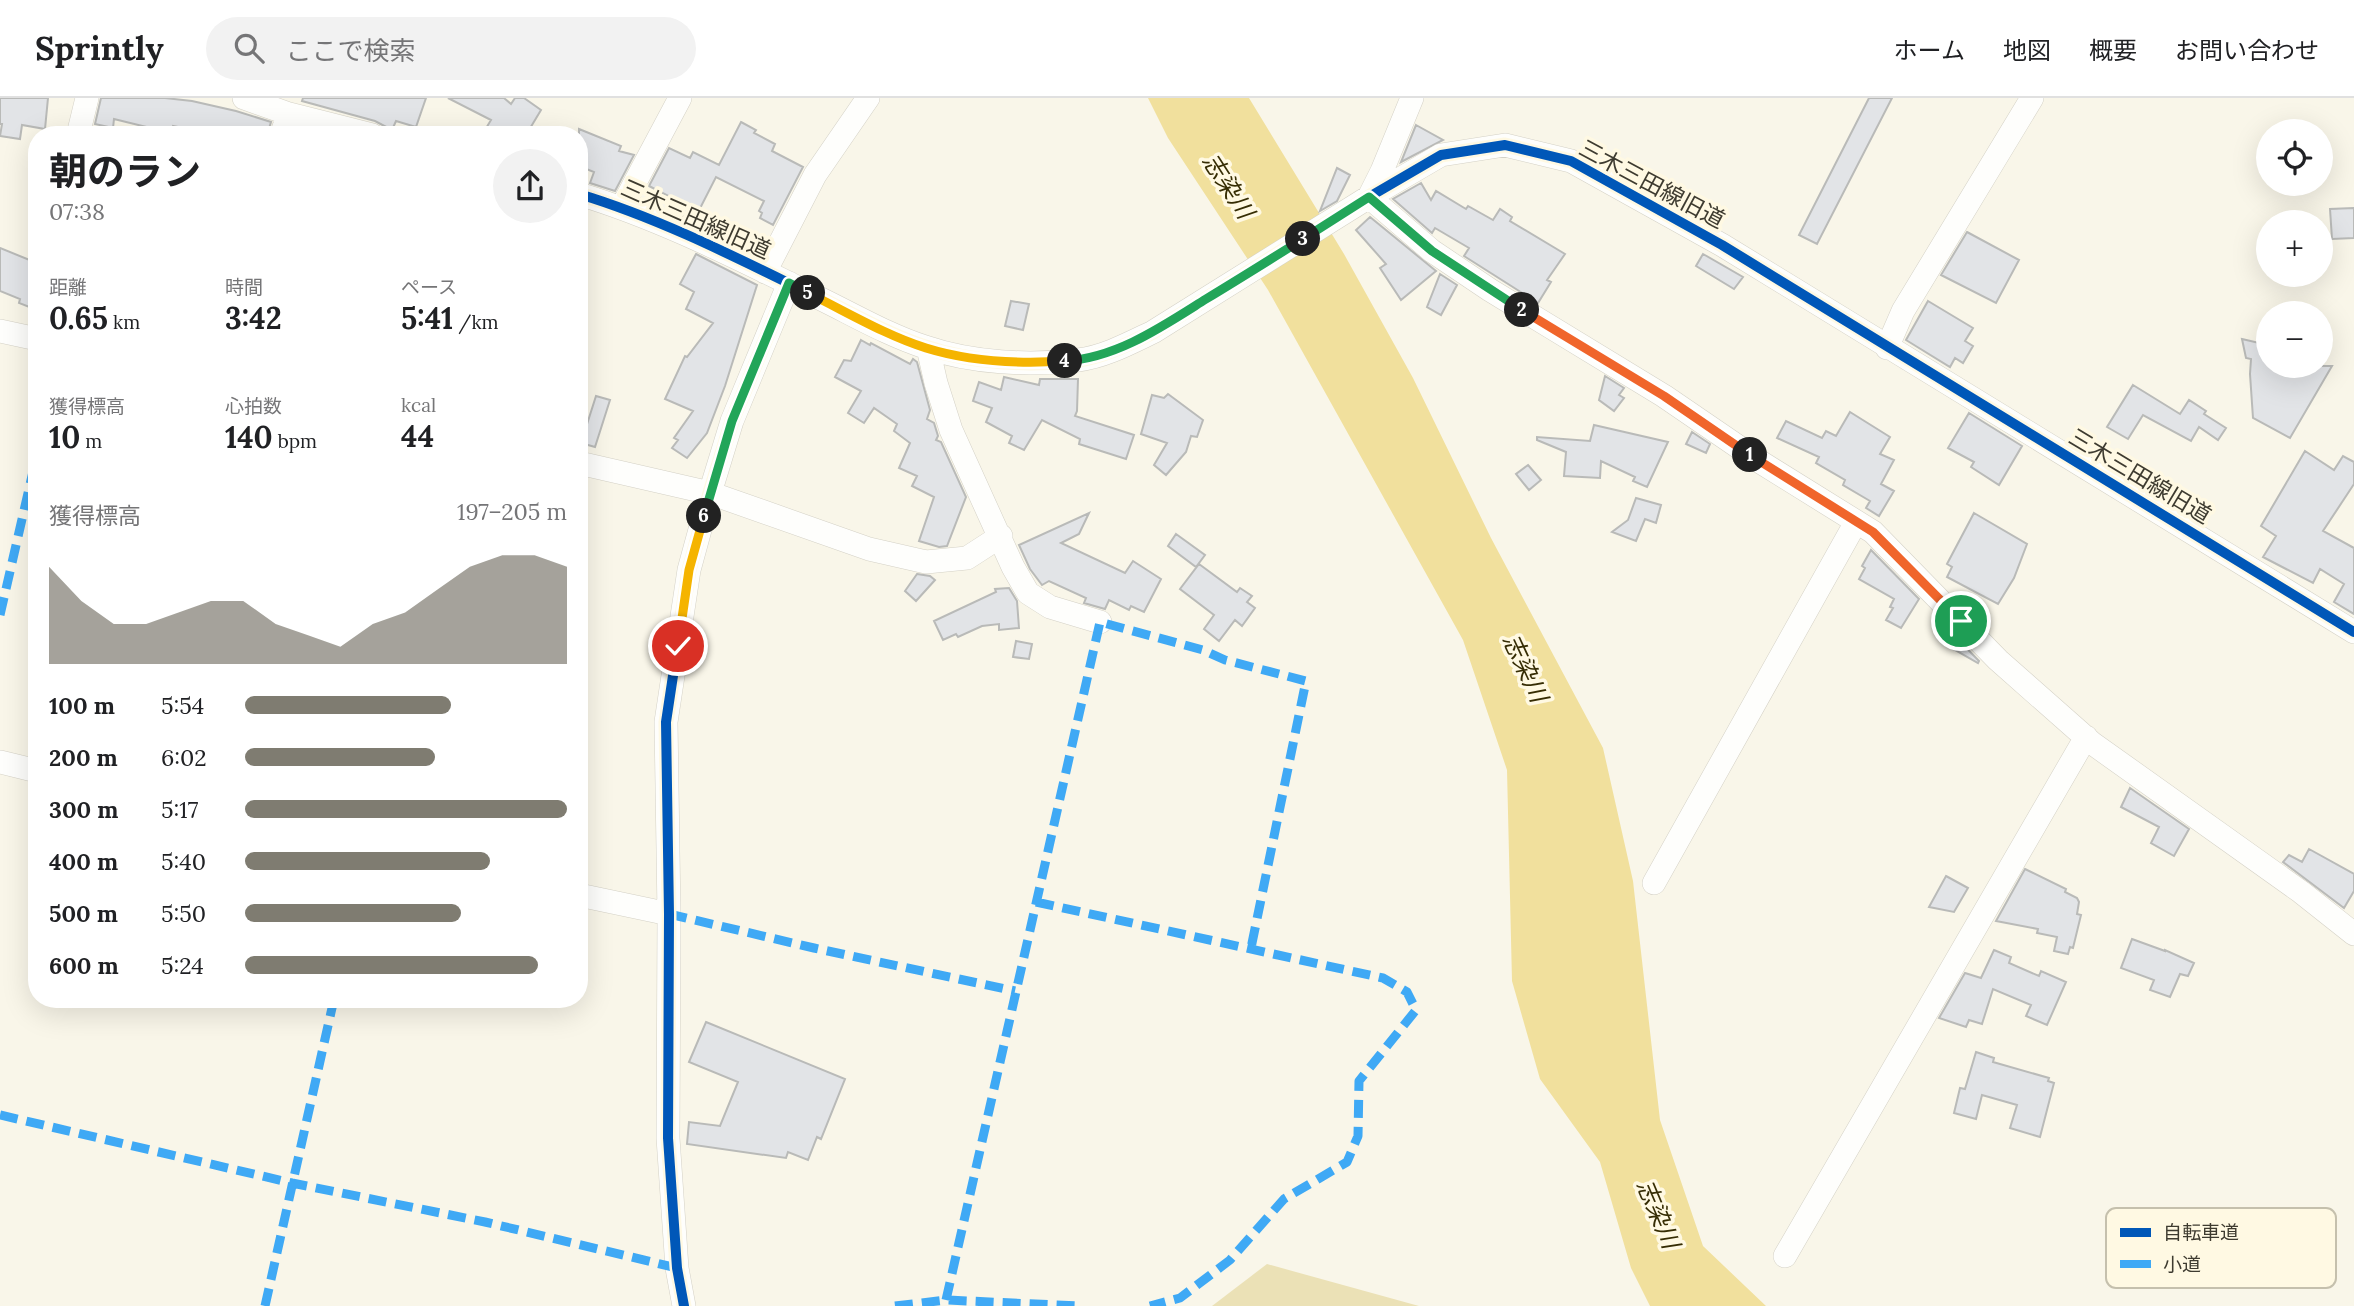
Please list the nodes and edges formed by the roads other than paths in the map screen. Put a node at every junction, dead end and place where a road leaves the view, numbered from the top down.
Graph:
1 (87, 98) edge
2 (680, 98) edge
3 (868, 98) edge
4 (1412, 98) edge
5 (2032, 98) edge
6 (256, 100) edge
7 (285, 124) edge
8 (80, 126) edge
9 (588, 197) edge
10 (1369, 197) junction
11 (622, 207) junction
12 (765, 272) junction
13 (789, 283) junction
14 (0, 331) edge
15 (28, 337) edge
16 (928, 348) junction
17 (1887, 348) junction
18 (588, 465) edge
19 (710, 493) junction
20 (1856, 522) junction
21 (1000, 536) junction
22 (1100, 622) dead end
23 (2354, 632) edge
24 (2086, 737) junction
25 (0, 762) edge
26 (28, 769) edge
27 (1654, 883) dead end
28 (588, 897) edge
29 (669, 914) junction
30 (2354, 934) edge
31 (1785, 1256) dead end
32 (684, 1306) edge

1 - 8 street
2 - 11 street
3 - 12 street
4 - 10 street
5 - 17 street
6 - 7 street
9 - 11 street, 三木三田線旧道
10 - 16 street, 三木三田線旧道
10 - 17 street, 三木三田線旧道
10 - 20 street
11 - 12 street, 三木三田線旧道
12 - 13 street, 三木三田線旧道
13 - 16 street, 三木三田線旧道
13 - 19 street
14 - 15 street
16 - 21 street
17 - 23 street, 三木三田線旧道
18 - 19 street
19 - 21 street
19 - 29 street
20 - 24 street
20 - 27 street
21 - 22 street
24 - 30 street
24 - 31 street
25 - 26 street
28 - 29 street
29 - 32 street

